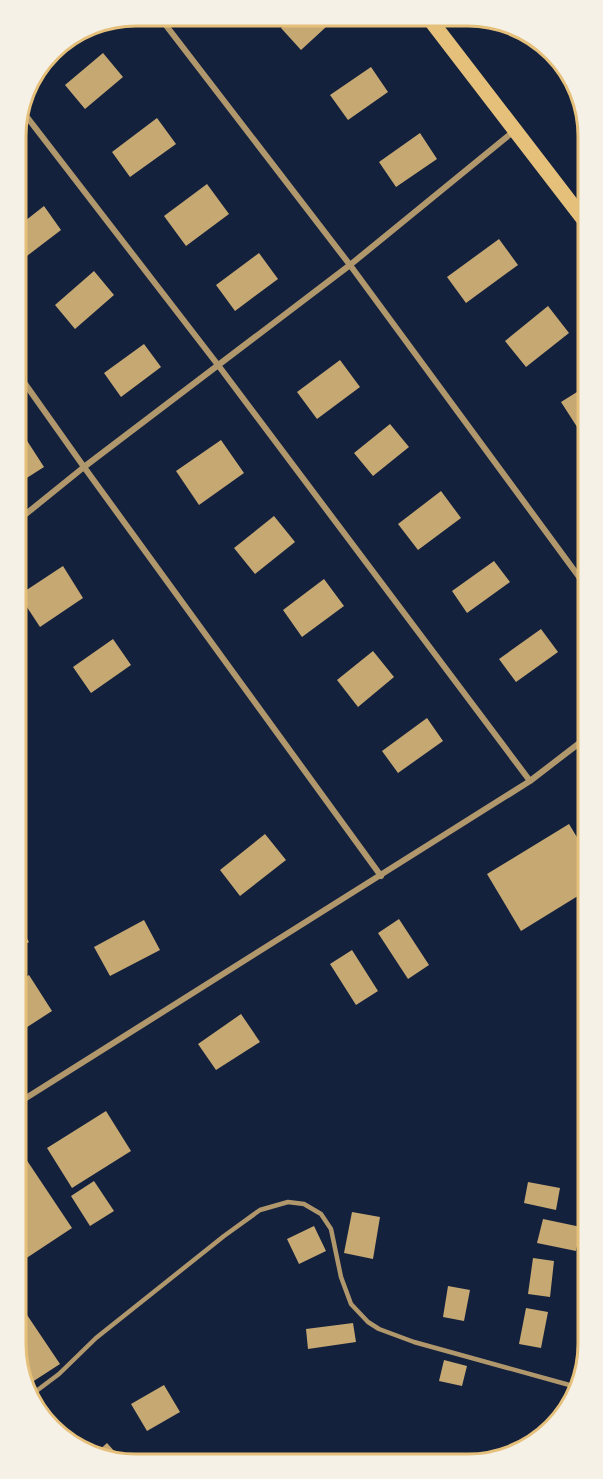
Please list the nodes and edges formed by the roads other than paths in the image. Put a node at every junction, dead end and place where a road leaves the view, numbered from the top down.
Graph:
1 (166, 26) edge
2 (435, 26) edge
3 (28, 117) edge
4 (515, 131) junction
5 (578, 212) edge
6 (350, 265) junction
7 (218, 365) junction
8 (26, 385) edge
9 (84, 467) junction
10 (26, 514) edge
11 (578, 575) edge
12 (577, 745) edge
13 (530, 781) junction
14 (381, 876) junction
15 (26, 1098) edge
16 (569, 1385) edge
17 (37, 1391) edge

1 - 6 street
2 - 4 main road
3 - 7 street
4 - 5 main road
4 - 6 street
6 - 7 street
6 - 11 street
7 - 9 street
7 - 13 street
8 - 9 street
9 - 10 street
9 - 14 street
12 - 13 street
13 - 14 street
14 - 15 street
16 - 17 lane

